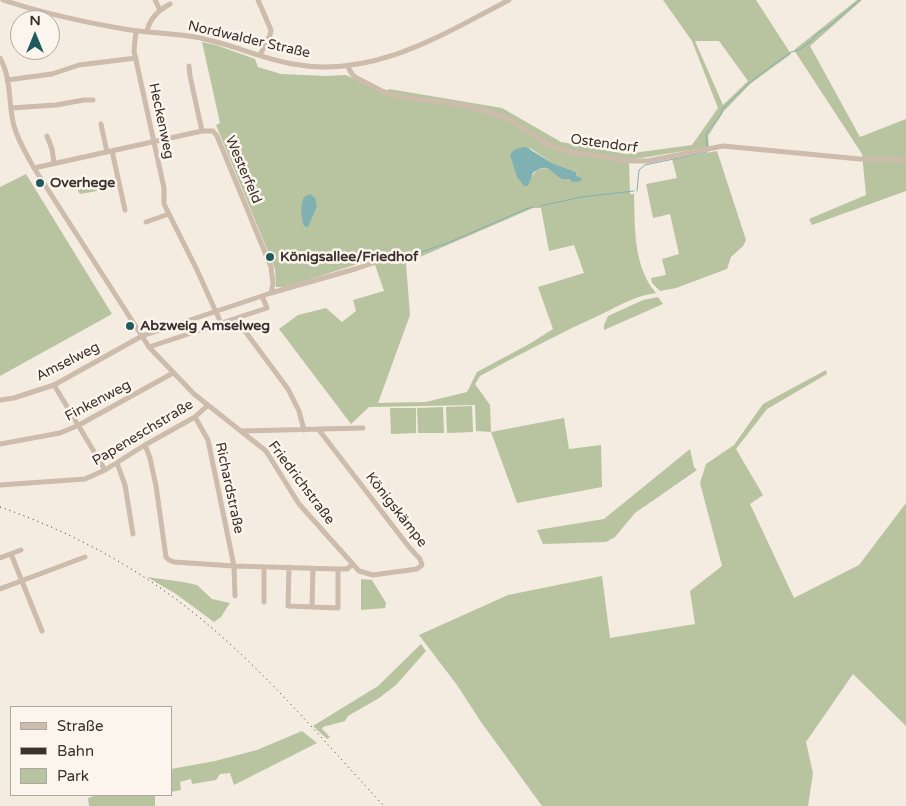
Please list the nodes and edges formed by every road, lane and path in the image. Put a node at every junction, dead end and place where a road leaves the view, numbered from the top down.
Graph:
1 (3, 0) edge
2 (155, 0) edge
3 (258, 0) edge
4 (509, 0) edge
5 (10, 1) edge
6 (170, 4) dead end
7 (160, 10) junction
8 (136, 31) junction
9 (147, 32) junction
10 (260, 56) junction
11 (0, 58) edge
12 (136, 58) junction
13 (190, 66) dead end
14 (348, 67) junction
15 (0, 79) edge
16 (7, 79) junction
17 (93, 100) dead end
18 (11, 108) junction
19 (101, 124) dead end
20 (202, 131) junction
21 (47, 136) dead end
22 (154, 142) junction
23 (110, 152) junction
24 (906, 160) edge
25 (54, 163) junction
26 (34, 168) junction
27 (125, 210) dead end
28 (169, 214) junction
29 (146, 222) dead end
30 (400, 254) dead end
31 (271, 293) junction
32 (262, 296) junction
33 (217, 312) junction
34 (236, 319) junction
35 (221, 324) junction
36 (142, 336) junction
37 (149, 347) junction
38 (173, 373) junction
39 (54, 385) junction
40 (0, 400) edge
41 (207, 406) junction
42 (195, 417) junction
43 (79, 425) junction
44 (363, 428) dead end
45 (304, 430) junction
46 (319, 430) junction
47 (241, 431) junction
48 (0, 444) edge
49 (145, 445) junction
50 (116, 463) junction
51 (105, 470) junction
52 (0, 485) edge
53 (133, 534) dead end
54 (21, 550) dead end
55 (10, 554) junction
56 (85, 557) dead end
57 (0, 558) edge
58 (353, 564) junction
59 (234, 566) junction
60 (264, 567) junction
61 (289, 567) junction
62 (313, 568) junction
63 (338, 569) junction
64 (373, 575) joint
65 (22, 581) junction
66 (0, 589) edge
67 (235, 596) dead end
68 (264, 602) dead end
69 (312, 606) junction
70 (42, 631) dead end

1 - 5 street, Nordwalder Straße
2 - 7 street
3 - 10 street
4 - 14 street, Nordwalder Straße
5 - 8 street, Nordwalder Straße
6 - 7 street
7 - 9 street
8 - 9 street, Nordwalder Straße
8 - 12 street, Heckenweg
9 - 10 street, Nordwalder Straße
10 - 14 street, Nordwalder Straße
11 - 16 street, Friedrichstraße
12 - 16 street
12 - 22 street, Heckenweg
13 - 20 street
14 - 24 street, Ostendorf
15 - 16 street
16 - 18 street, Friedrichstraße
17 - 18 street
18 - 26 street, Friedrichstraße
19 - 23 street
20 - 22 street
20 - 31 street, Westerfeld
21 - 25 street
22 - 23 street
22 - 28 street, Heckenweg
23 - 25 street
23 - 27 street
25 - 26 street
26 - 36 street, Friedrichstraße
28 - 29 street
28 - 33 street, Heckenweg
30 - 31 street, Amselweg
31 - 32 street, Amselweg
32 - 33 street, Amselweg
32 - 34 street
33 - 35 street, Heckenweg
33 - 36 street, Amselweg
34 - 35 street
34 - 45 street
35 - 37 street
36 - 37 street, Friedrichstraße
36 - 39 street, Amselweg
37 - 38 street, Friedrichstraße
38 - 41 street, Friedrichstraße
38 - 43 street, Finkenweg
39 - 40 street, Amselweg
39 - 43 street
41 - 42 street, Papeneschstraße
41 - 47 street, Friedrichstraße
42 - 49 street, Papeneschstraße
42 - 59 street, Richardstraße
43 - 48 street, Finkenweg
43 - 51 street
44 - 46 street
45 - 46 street
45 - 47 street
46 - 64 street, Königskämpe
47 - 58 street, Friedrichstraße
49 - 50 street, Papeneschstraße
49 - 59 street
50 - 51 street, Papeneschstraße
50 - 53 street
51 - 52 street, Papeneschstraße
54 - 55 street
55 - 57 street
55 - 65 street
56 - 65 street
58 - 63 street
58 - 64 street, Friedrichstraße
59 - 60 street
59 - 67 street, Richardstraße
60 - 61 street
60 - 68 street
61 - 62 street
61 - 69 street
62 - 63 street
62 - 69 street
63 - 69 street
65 - 66 street
65 - 70 street

